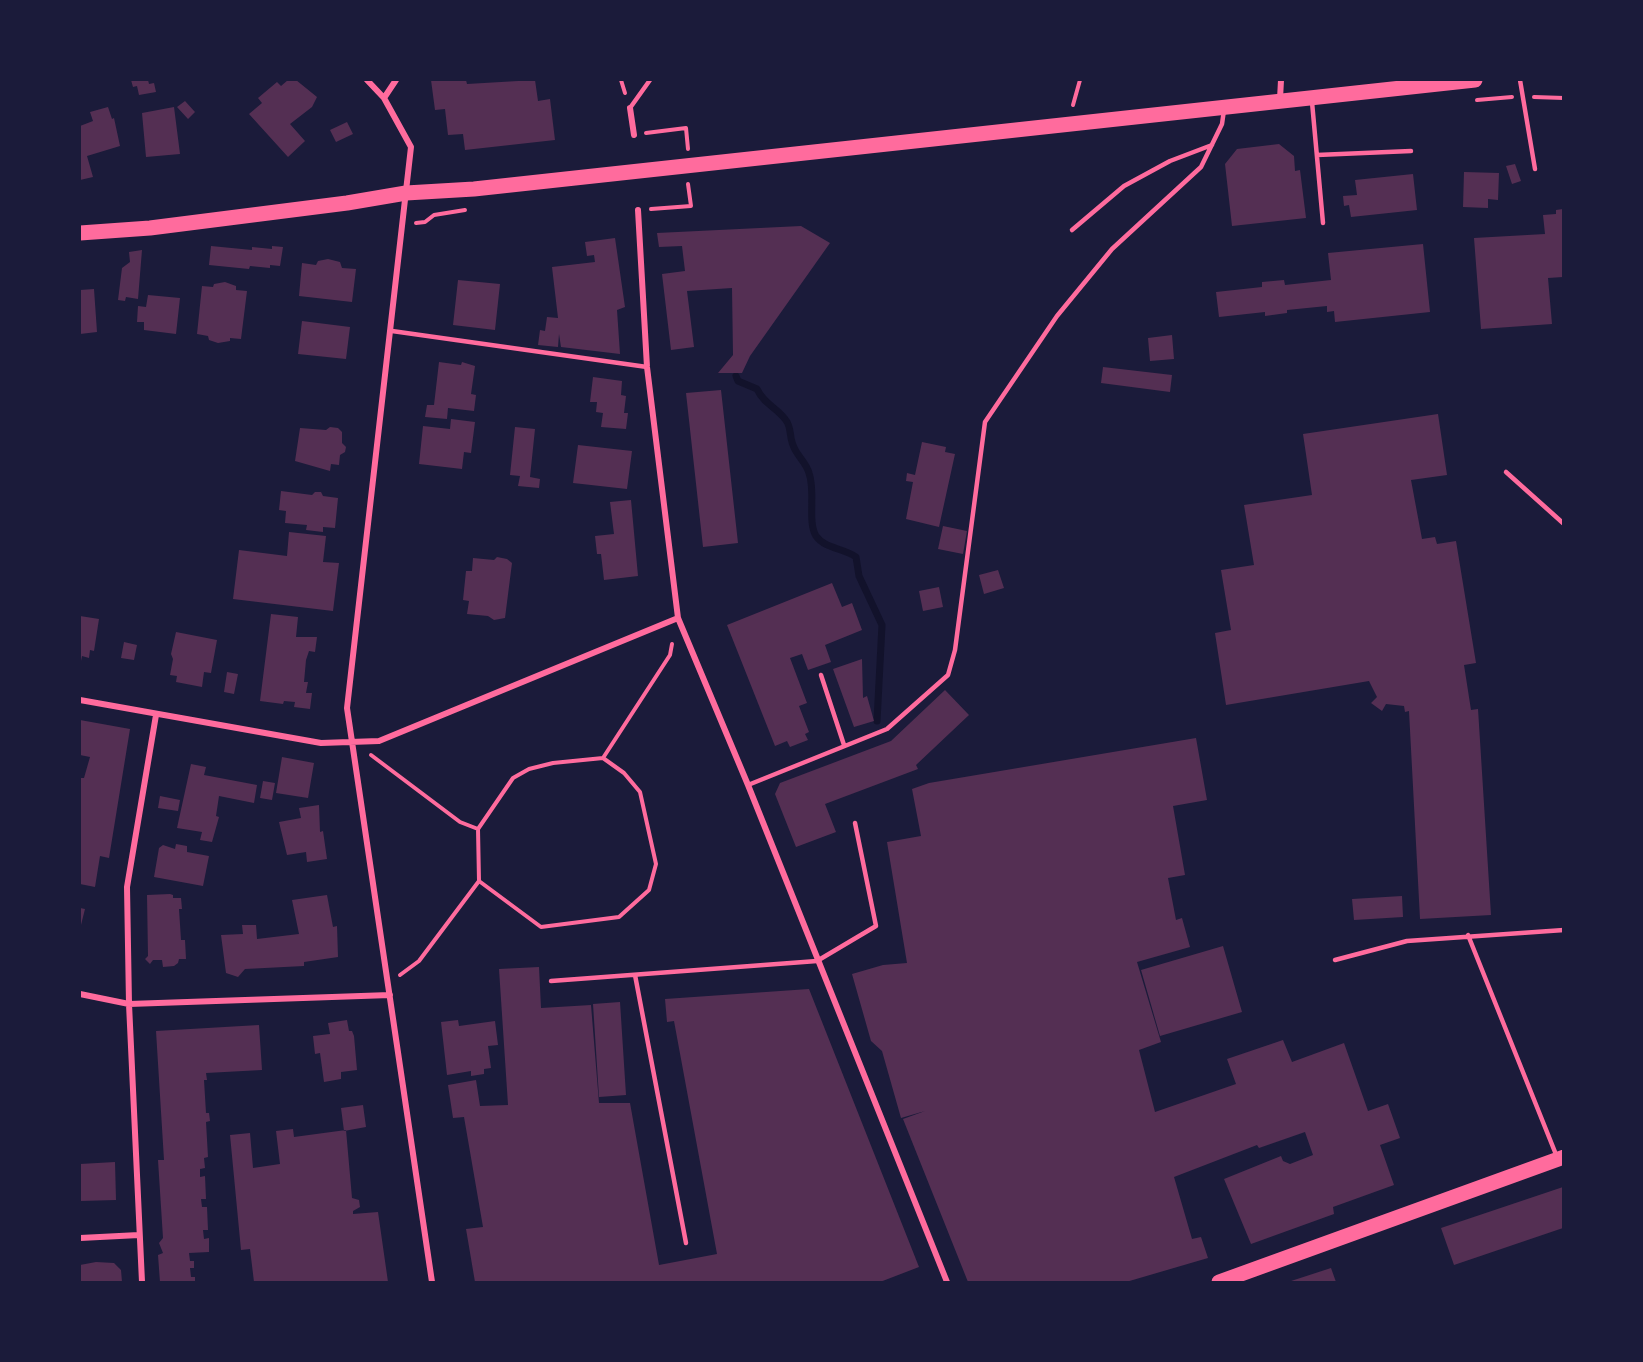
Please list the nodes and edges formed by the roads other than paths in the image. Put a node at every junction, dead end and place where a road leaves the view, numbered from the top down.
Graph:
1 (367, 80) edge
2 (396, 80) edge
3 (650, 80) edge
4 (1281, 80) edge
5 (1475, 80) edge
6 (1520, 80) edge
7 (1311, 96) junction
8 (384, 99) junction
9 (1280, 99) junction
10 (1225, 106) junction
11 (630, 108) joint
12 (634, 135) road end
13 (1212, 144) junction
14 (1411, 151) dead end
15 (1317, 155) junction
16 (1535, 169) dead end
17 (406, 193) junction
18 (638, 210) road end
19 (1323, 223) dead end
20 (1072, 230) dead end
21 (80, 233) edge
22 (392, 332) junction
23 (647, 367) junction
24 (1506, 471) dead end
25 (1563, 524) edge
26 (678, 618) junction
27 (821, 675) dead end
28 (80, 700) edge
29 (156, 715) junction
30 (354, 742) junction
31 (844, 745) junction
32 (748, 785) junction
33 (855, 822) dead end
34 (1563, 930) edge
35 (1468, 935) junction
36 (1335, 960) dead end
37 (817, 961) junction
38 (635, 975) junction
39 (551, 981) dead end
40 (80, 994) edge
41 (390, 995) junction
42 (129, 1004) junction
43 (1561, 1158) edge
44 (139, 1235) junction
45 (80, 1238) edge
46 (686, 1243) dead end
47 (142, 1282) edge
48 (432, 1282) edge
49 (947, 1282) edge
50 (1219, 1282) edge

1 - 8 street
2 - 8 street
3 - 11 lane
4 - 9 street
5 - 7 main road
6 - 16 lane
7 - 9 main road
7 - 15 lane
8 - 17 street
9 - 10 main road
10 - 13 lane
10 - 17 main road
11 - 12 street
13 - 20 lane
13 - 31 lane
14 - 15 lane
15 - 19 lane
17 - 21 main road
17 - 22 street
18 - 23 street
22 - 23 lane
22 - 30 street
23 - 26 street
24 - 25 lane
26 - 30 street
26 - 32 street
27 - 31 lane
28 - 29 street
29 - 30 street
29 - 42 street
30 - 41 street
31 - 32 lane
32 - 37 street
33 - 37 lane
34 - 35 lane
35 - 36 lane
35 - 43 lane
37 - 38 lane
37 - 49 street
38 - 39 lane
38 - 46 lane
40 - 42 street
41 - 42 street
41 - 48 street
42 - 44 street
43 - 50 main road
44 - 45 street
44 - 47 street

